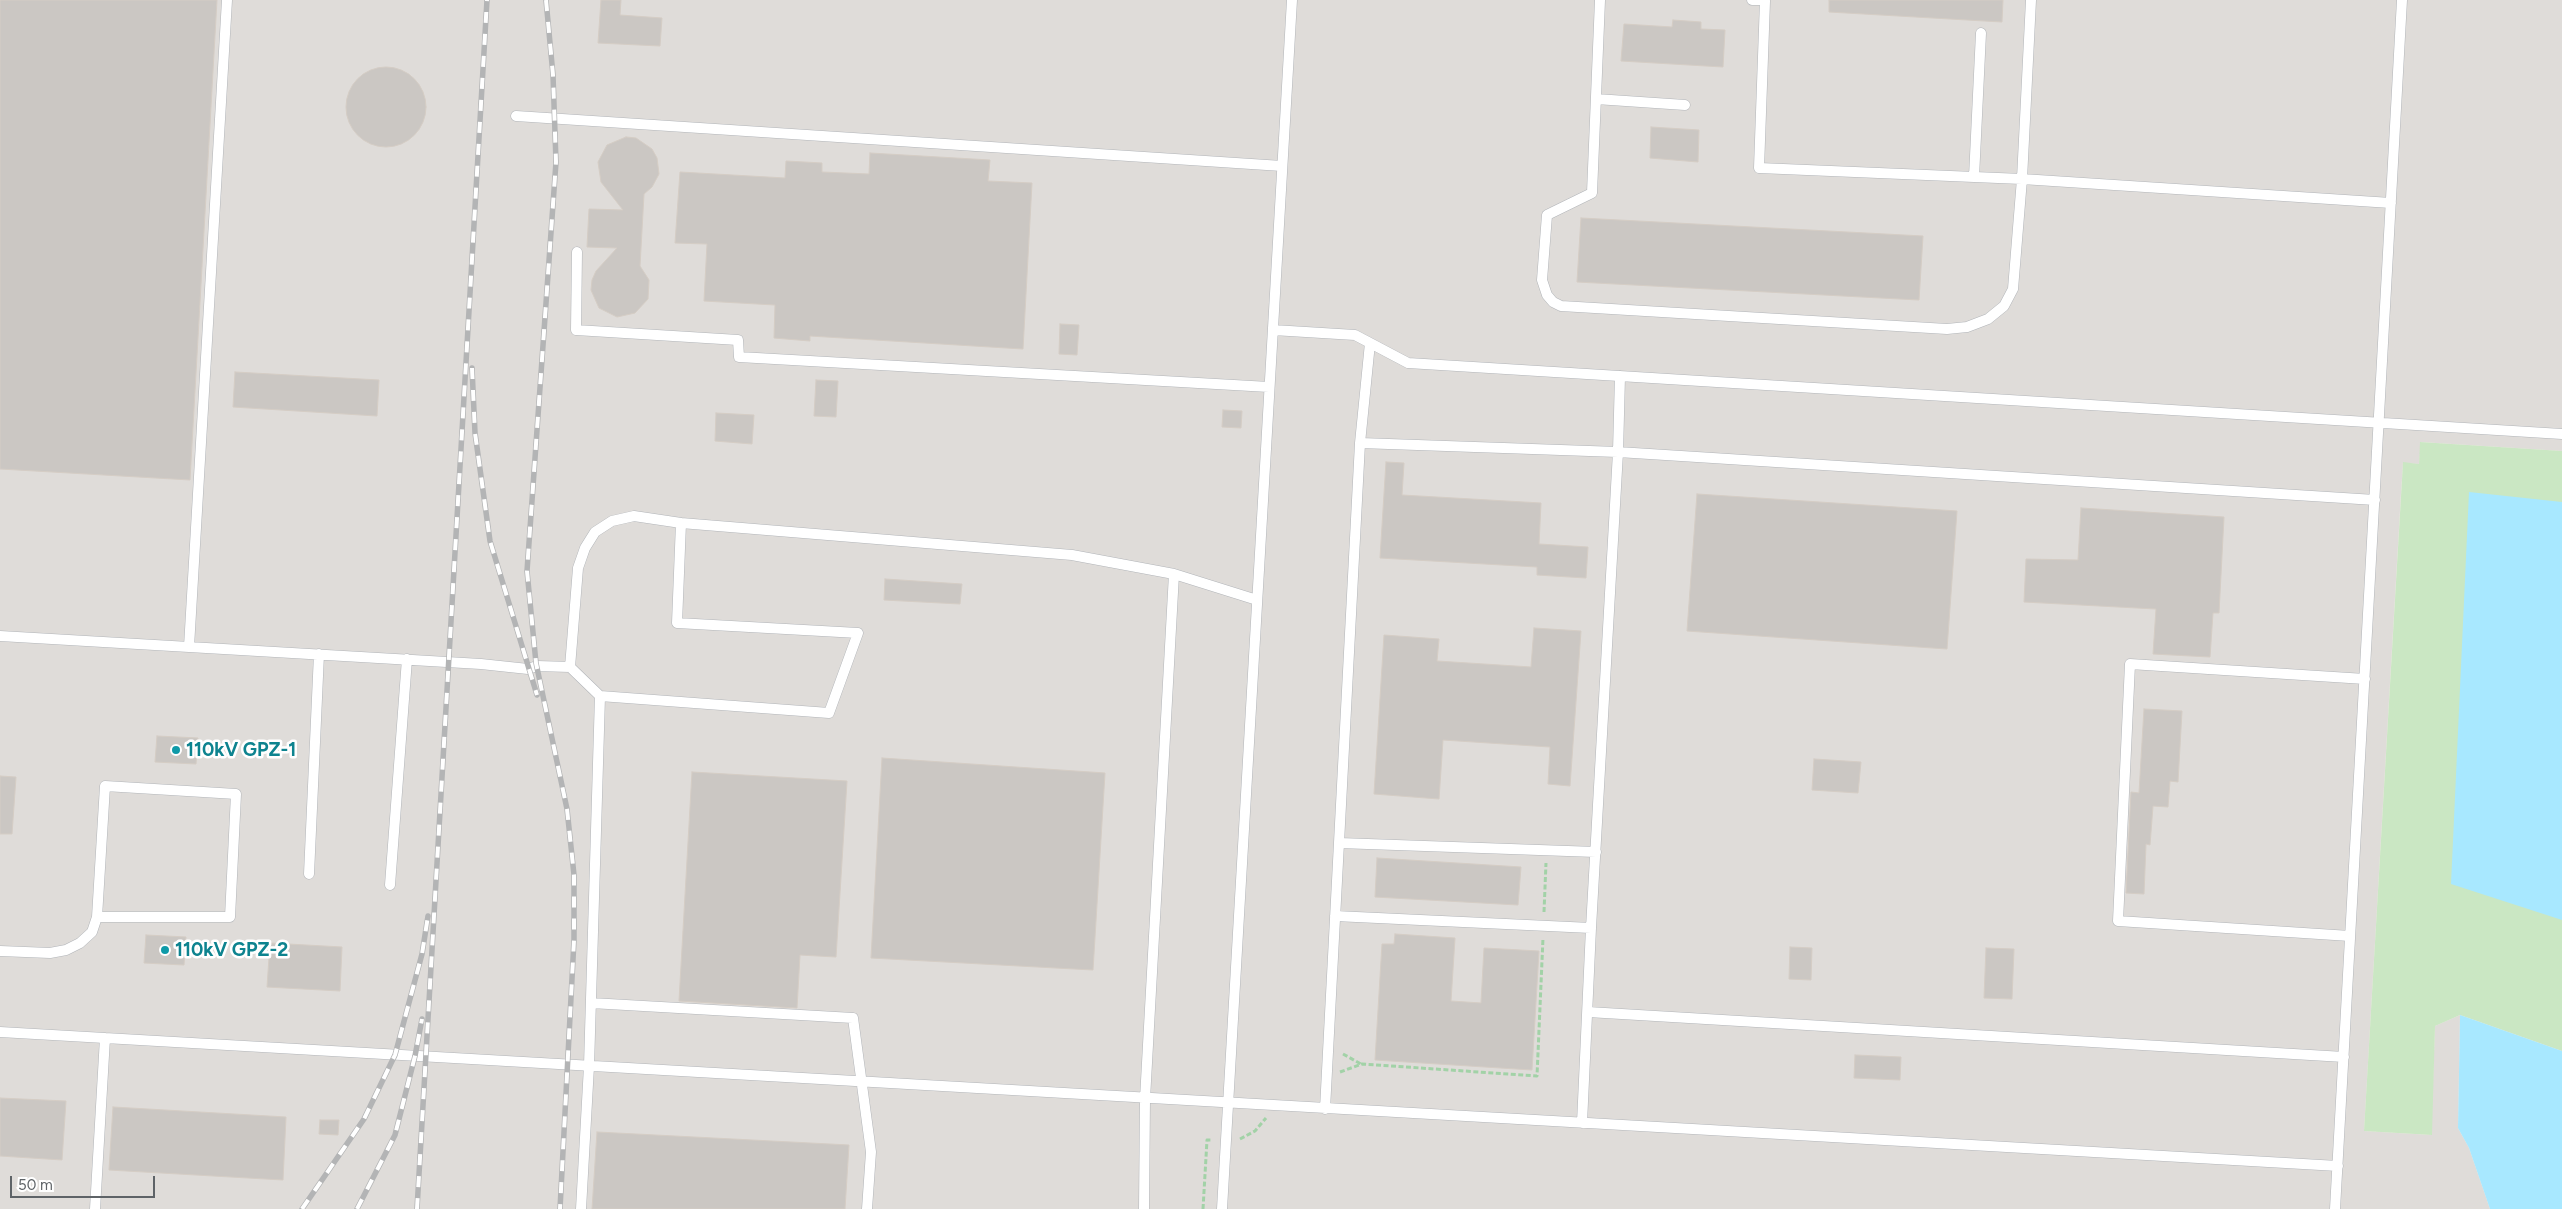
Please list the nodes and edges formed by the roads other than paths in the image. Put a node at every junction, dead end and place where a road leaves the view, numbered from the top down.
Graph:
1 (227, 0) edge
2 (1292, 0) edge
3 (1600, 0) edge
4 (1752, 0) edge
5 (1765, 0) edge
6 (2031, 0) edge
7 (2402, 0) edge
8 (1981, 33) dead end
9 (1596, 99) junction
10 (1685, 105) dead end
11 (516, 116) dead end
12 (1282, 166) junction
13 (1974, 177) junction
14 (2022, 179) junction
15 (2391, 202) junction
16 (577, 252) dead end
17 (1272, 330) junction
18 (1370, 343) junction
19 (1620, 376) junction
20 (1269, 387) junction
21 (2379, 422) junction
22 (2562, 434) edge
23 (1360, 443) junction
24 (1618, 452) junction
25 (2375, 500) junction
26 (681, 523) junction
27 (1174, 574) junction
28 (1257, 600) junction
29 (0, 636) edge
30 (189, 647) junction
31 (319, 654) junction
32 (407, 660) junction
33 (570, 667) junction
34 (2365, 679) junction
35 (600, 696) junction
36 (1339, 843) junction
37 (1596, 852) junction
38 (308, 874) dead end
39 (390, 885) dead end
40 (1335, 916) junction
41 (97, 917) junction
42 (1591, 928) junction
43 (2350, 936) junction
44 (0, 951) edge
45 (591, 1003) junction
46 (1588, 1012) junction
47 (0, 1032) edge
48 (105, 1038) junction
49 (2344, 1057) junction
50 (589, 1066) junction
51 (861, 1082) junction
52 (1145, 1098) junction
53 (1228, 1104) junction
54 (1325, 1109) junction
55 (1582, 1124) junction
56 (2338, 1166) junction
57 (94, 1209) edge
58 (581, 1209) edge
59 (867, 1209) edge
60 (1144, 1209) edge
61 (1222, 1209) edge
62 (2335, 1209) edge

1 - 30 lane
2 - 12 lane
3 - 9 lane
4 - 5 lane
5 - 13 lane
6 - 14 lane
7 - 15 lane
8 - 13 lane
9 - 10 lane
9 - 14 lane
11 - 12 lane
12 - 17 lane
13 - 14 lane
14 - 15 lane
15 - 21 lane
16 - 20 lane
17 - 18 lane
17 - 20 lane
18 - 19 lane
18 - 23 lane
19 - 21 lane
19 - 24 lane
20 - 28 lane
21 - 22 lane
21 - 25 lane
23 - 24 lane
23 - 36 lane
24 - 25 lane
24 - 37 lane
25 - 34 lane
26 - 27 lane
26 - 33 lane
26 - 35 lane
27 - 28 lane
27 - 52 lane
28 - 53 lane
29 - 30 lane
30 - 31 lane
31 - 32 lane
31 - 38 lane
32 - 33 lane
32 - 39 lane
33 - 35 lane
34 - 43 lane
34 - 43 lane
35 - 45 lane
36 - 37 lane
36 - 40 lane
37 - 42 lane
40 - 42 lane
40 - 54 lane
41 - 41 lane
41 - 44 lane
42 - 46 lane
43 - 49 lane
45 - 50 lane
45 - 51 lane
46 - 49 lane
46 - 55 lane
47 - 48 lane
48 - 50 lane
48 - 57 lane
49 - 56 lane
50 - 51 lane
50 - 58 lane
51 - 52 lane
51 - 59 lane
52 - 53 lane
52 - 60 lane
53 - 54 lane
53 - 61 lane
54 - 55 lane
55 - 56 lane
56 - 62 lane

